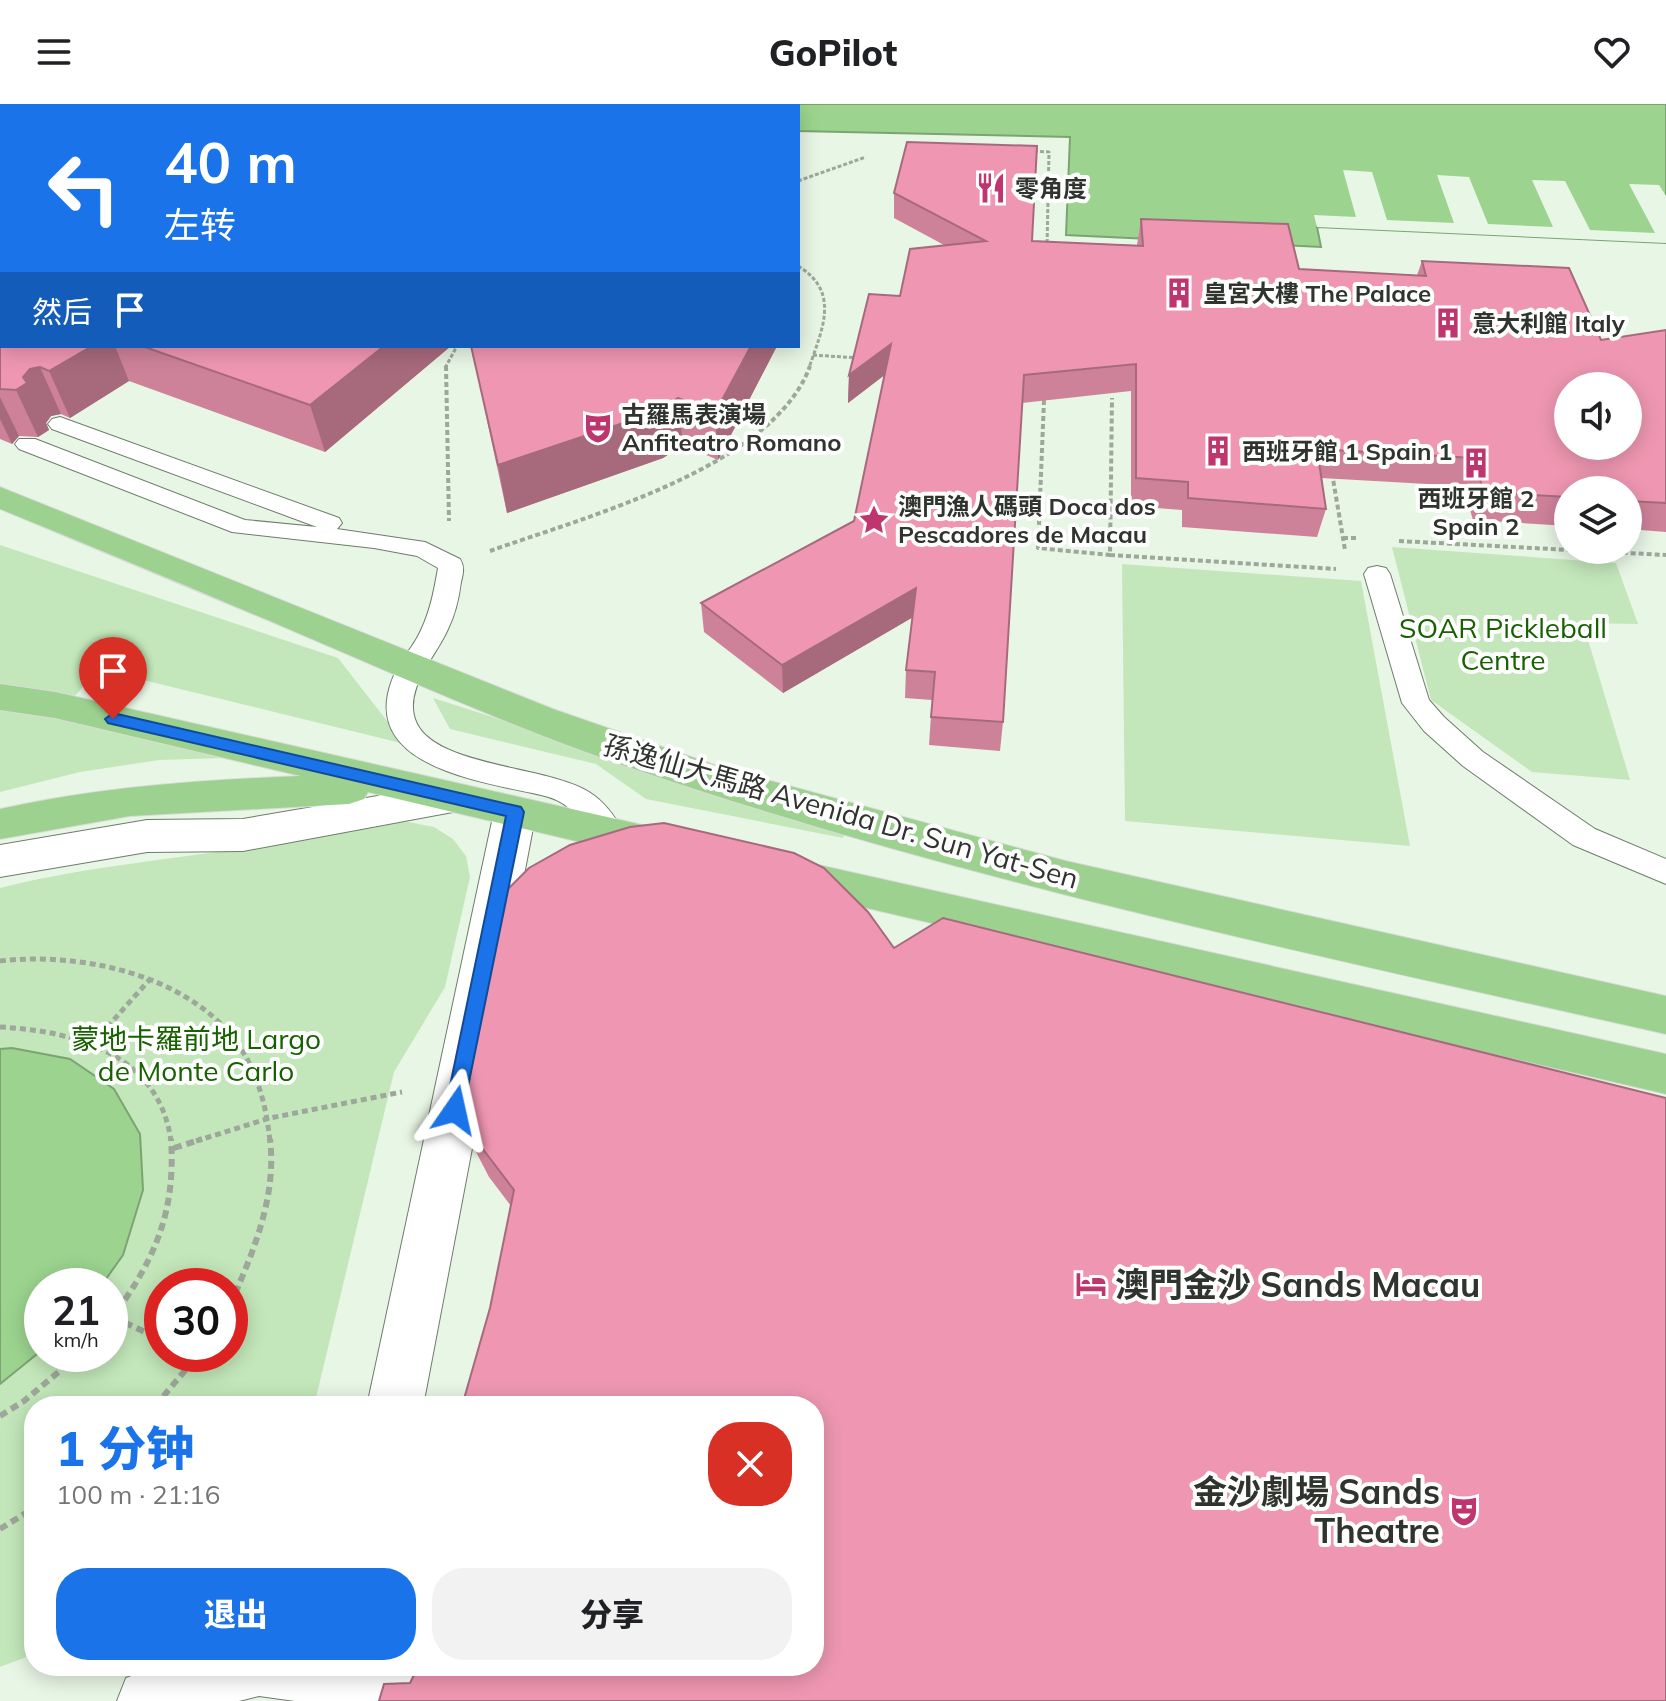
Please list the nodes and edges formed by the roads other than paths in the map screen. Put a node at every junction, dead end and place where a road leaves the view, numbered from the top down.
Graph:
1 (60, 424) edge
2 (27, 444) dead end
3 (0, 497) edge
4 (0, 530) edge
5 (374, 540) junction
6 (1362, 572) road end
7 (411, 669) junction
8 (0, 697) edge
9 (407, 787) junction
10 (454, 798) junction
11 (515, 812) junction
12 (0, 824) edge
13 (609, 833) junction
14 (0, 861) edge
15 (1666, 872) edge
16 (1666, 1015) edge
17 (1666, 1074) edge
18 (397, 1396) edge
19 (242, 1676) edge
20 (282, 1676) edge
21 (189, 1685) edge
22 (409, 1693) edge

1 - 5 lane
2 - 5 lane
3 - 7 main road, 孫逸仙大馬路 Avenida Dr. Sun Yat-Sen
4 - 7 main road
5 - 7 lane
6 - 15 lane
7 - 13 lane
7 - 16 main road, 孫逸仙大馬路 Avenida Dr. Sun Yat-Sen
8 - 9 main road
9 - 10 main road
9 - 12 main road
10 - 11 main road
10 - 14 street
11 - 13 main road
11 - 18 street
13 - 17 main road
19 - 21 lane
20 - 22 lane

